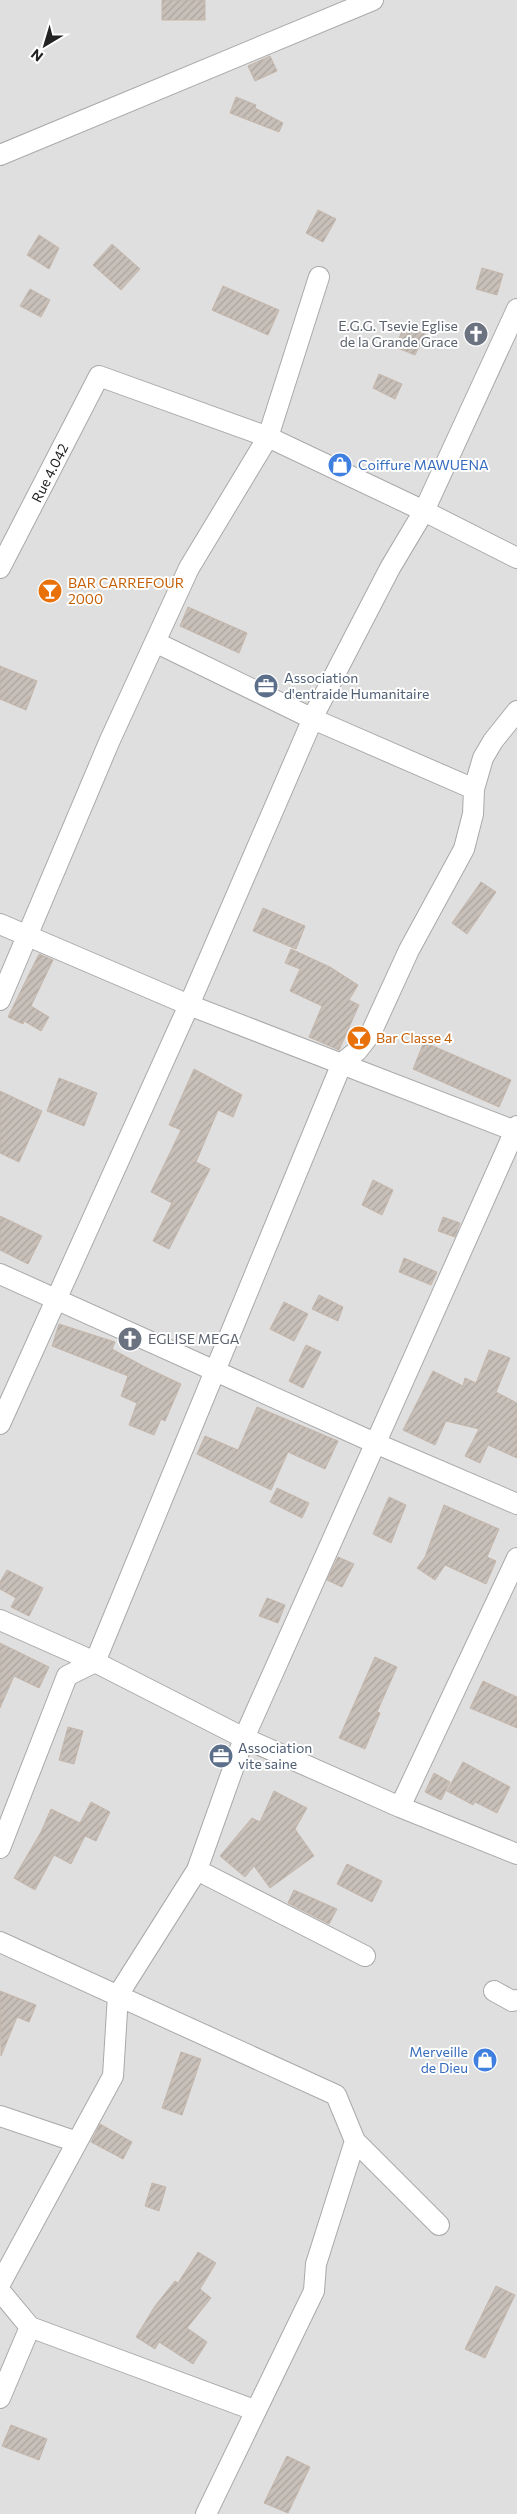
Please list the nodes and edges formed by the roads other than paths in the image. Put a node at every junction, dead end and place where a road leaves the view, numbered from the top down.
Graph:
1 (373, 0) edge
2 (0, 155) edge
3 (319, 277) dead end
4 (517, 309) edge
5 (268, 438) junction
6 (424, 511) junction
7 (517, 558) edge
8 (1, 565) edge
9 (155, 642) junction
10 (517, 711) edge
11 (313, 719) junction
12 (474, 789) junction
13 (0, 924) edge
14 (28, 936) junction
15 (0, 1000) edge
16 (189, 1005) junction
17 (342, 1063) junction
18 (516, 1128) edge
19 (0, 1274) edge
20 (56, 1298) junction
21 (215, 1371) junction
22 (0, 1424) edge
23 (374, 1443) junction
24 (517, 1504) edge
25 (517, 1558) edge
26 (0, 1620) edge
27 (95, 1662) junction
28 (244, 1738) junction
29 (400, 1807) junction
30 (0, 1848) edge
31 (517, 1854) edge
32 (197, 1870) junction
33 (0, 1942) edge
34 (365, 1956) dead end
35 (494, 1991) dead end
36 (118, 1995) junction
37 (517, 2000) edge
38 (0, 2116) edge
39 (355, 2141) junction
40 (77, 2142) junction
41 (439, 2225) dead end
42 (0, 2284) edge
43 (0, 2291) edge
44 (30, 2327) junction
45 (0, 2398) edge
46 (254, 2410) junction
47 (206, 2514) edge

1 - 2 street
3 - 5 street
4 - 6 street
5 - 6 street
5 - 8 street, Rue 4.042
5 - 9 street
6 - 7 street
6 - 11 street
9 - 11 street
9 - 14 street
10 - 12 street
11 - 12 street
11 - 16 street
12 - 17 street
13 - 14 street
14 - 15 street
14 - 16 street
16 - 17 street
16 - 20 street
17 - 18 street
17 - 21 street
18 - 23 street
19 - 20 street
20 - 21 street
20 - 22 street
21 - 23 street
21 - 27 street
23 - 24 street
23 - 28 street
25 - 29 street
26 - 27 street
27 - 28 street
27 - 30 street
28 - 29 street
28 - 32 street
29 - 31 street
32 - 34 street
32 - 36 street
33 - 36 street
35 - 37 street
36 - 39 street
36 - 40 street
38 - 40 street
39 - 41 street
39 - 46 street
40 - 42 street
43 - 44 street
44 - 45 street
44 - 46 street
46 - 47 street

